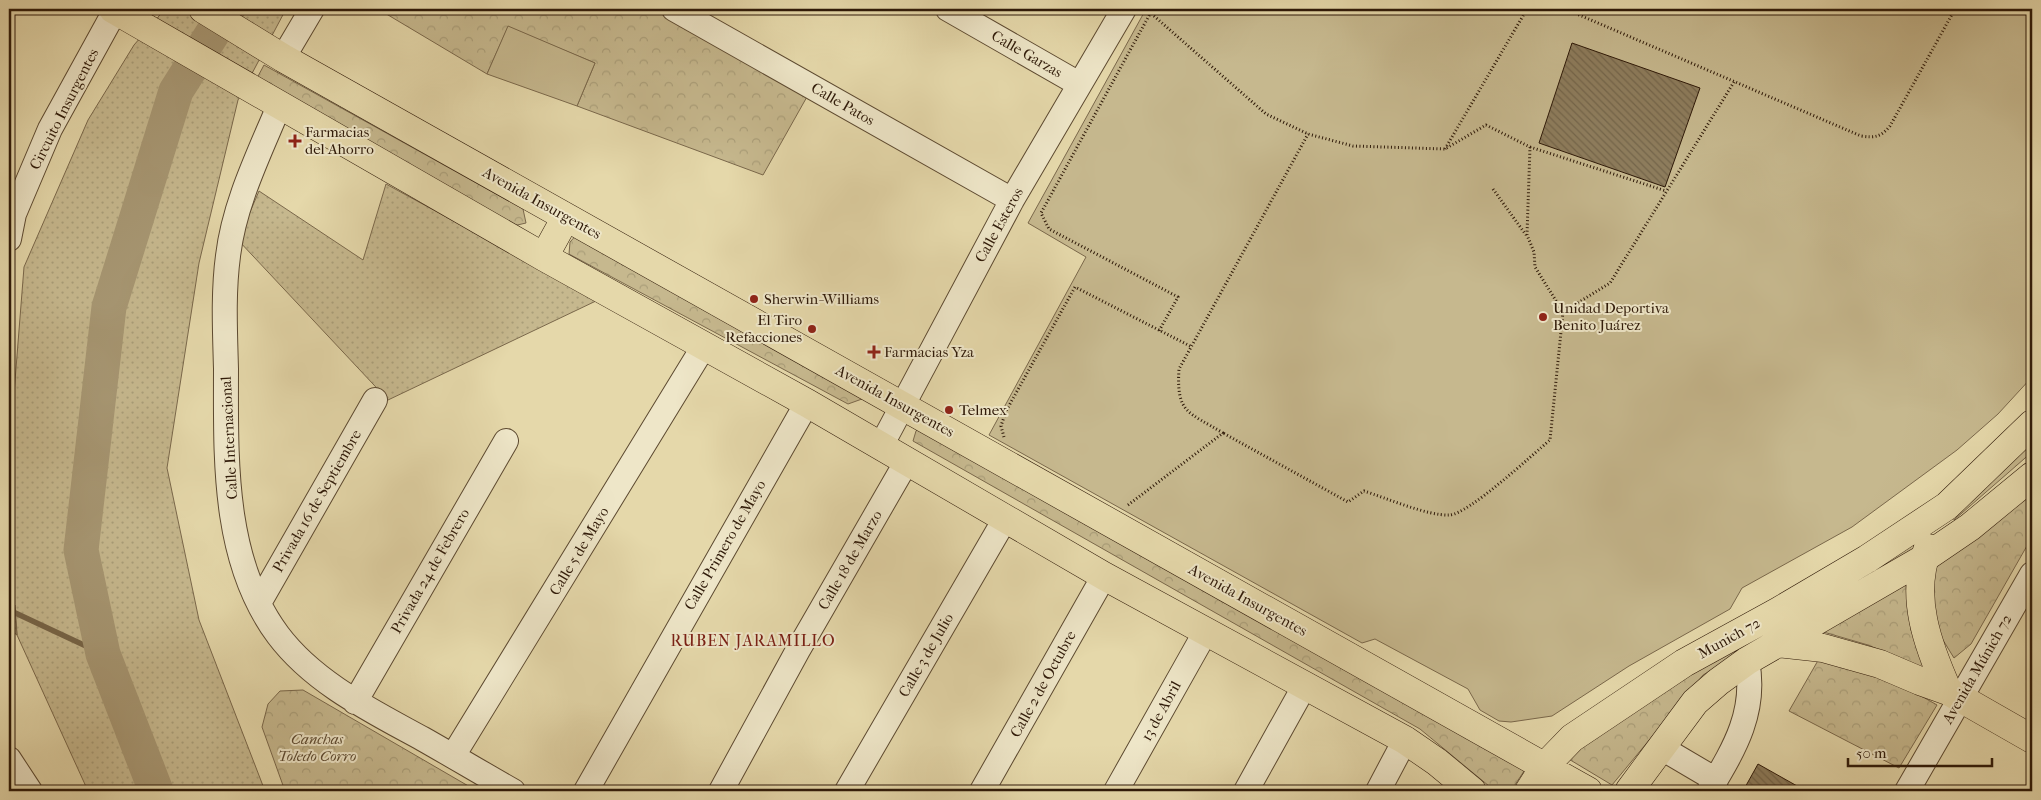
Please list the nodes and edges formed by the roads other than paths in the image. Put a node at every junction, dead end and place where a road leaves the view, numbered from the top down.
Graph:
1 (114, 9) edge
2 (203, 9) edge
3 (312, 9) edge
4 (674, 9) edge
5 (948, 9) edge
6 (1124, 9) edge
7 (283, 58) junction
8 (1079, 84) junction
9 (268, 99) junction
10 (1012, 200) junction
11 (566, 216) junction
12 (9, 239) edge
13 (544, 257) junction
14 (704, 346) junction
15 (375, 400) dead end
16 (807, 403) junction
17 (902, 406) junction
18 (2032, 424) edge
19 (506, 441) dead end
20 (881, 446) junction
21 (907, 461) junction
22 (2032, 476) edge
23 (1946, 506) junction
24 (1005, 519) junction
25 (1924, 559) junction
26 (2032, 574) edge
27 (1104, 576) junction
28 (259, 603) junction
29 (1206, 632) junction
30 (1777, 643) junction
31 (1747, 661) junction
32 (1305, 685) junction
33 (1954, 694) junction
34 (355, 702) junction
35 (2032, 739) edge
36 (1405, 740) junction
37 (1660, 747) junction
38 (453, 756) junction
39 (9, 759) edge
40 (1544, 767) junction
41 (1712, 785) edge
42 (30, 791) edge
43 (513, 791) edge
44 (586, 791) edge
45 (720, 791) edge
46 (847, 791) edge
47 (982, 791) edge
48 (1116, 791) edge
49 (1246, 791) edge
50 (1378, 791) edge
51 (1472, 791) edge
52 (1529, 791) edge
53 (1588, 791) edge
54 (1629, 791) edge
55 (1907, 791) edge

1 - 9 main road
1 - 12 street, Circuito Insurgentes
2 - 7 main road, Avenida Insurgentes
3 - 7 street
4 - 10 street, Calle Patos
5 - 8 street, Calle Garzas
6 - 8 street, Calle Esteros
7 - 11 main road, Avenida Insurgentes
8 - 10 street, Calle Esteros
9 - 13 main road
9 - 28 street, Calle Internacional
10 - 17 street, Calle Esteros
11 - 13 main road
11 - 17 main road, Avenida Insurgentes
13 - 14 main road
14 - 16 main road
14 - 38 street, Calle 5 de Mayo
15 - 28 street, Privada 16 de Septiembre
16 - 20 main road
16 - 44 street, Calle Primero de Mayo
17 - 20 street, Calle Esteros
17 - 40 main road, Avenida Insurgentes
18 - 23 main road, Munich 72
19 - 34 street, Privada 24 de Febrero
20 - 21 main road
21 - 24 main road
21 - 45 street, Calle 18 de Marzo
22 - 25 main road, Munich 72
23 - 25 main road, Munich 72
23 - 40 main road, Munich 72
24 - 27 main road
24 - 46 street, Calle 3 de Julio
25 - 30 main road, Munich 72
25 - 33 main road
26 - 33 street, Avenida Múnich 72
27 - 29 main road
27 - 47 street, Calle 2 de Octubre
28 - 34 street, Calle Internacional
29 - 32 main road
29 - 48 street, 13 de Abril
30 - 31 main road, Munich 72
30 - 33 main road
31 - 37 main road, Munich 72
31 - 41 street
32 - 36 main road
32 - 49 street
33 - 35 main road
33 - 55 street, Avenida Múnich 72
34 - 38 street, Calle Internacional
36 - 50 street
36 - 51 main road
37 - 41 street
37 - 54 main road, Munich 72
38 - 43 street, Calle Internacional
39 - 42 street
40 - 52 main road, Munich 72
40 - 53 main road, Avenida Insurgentes

